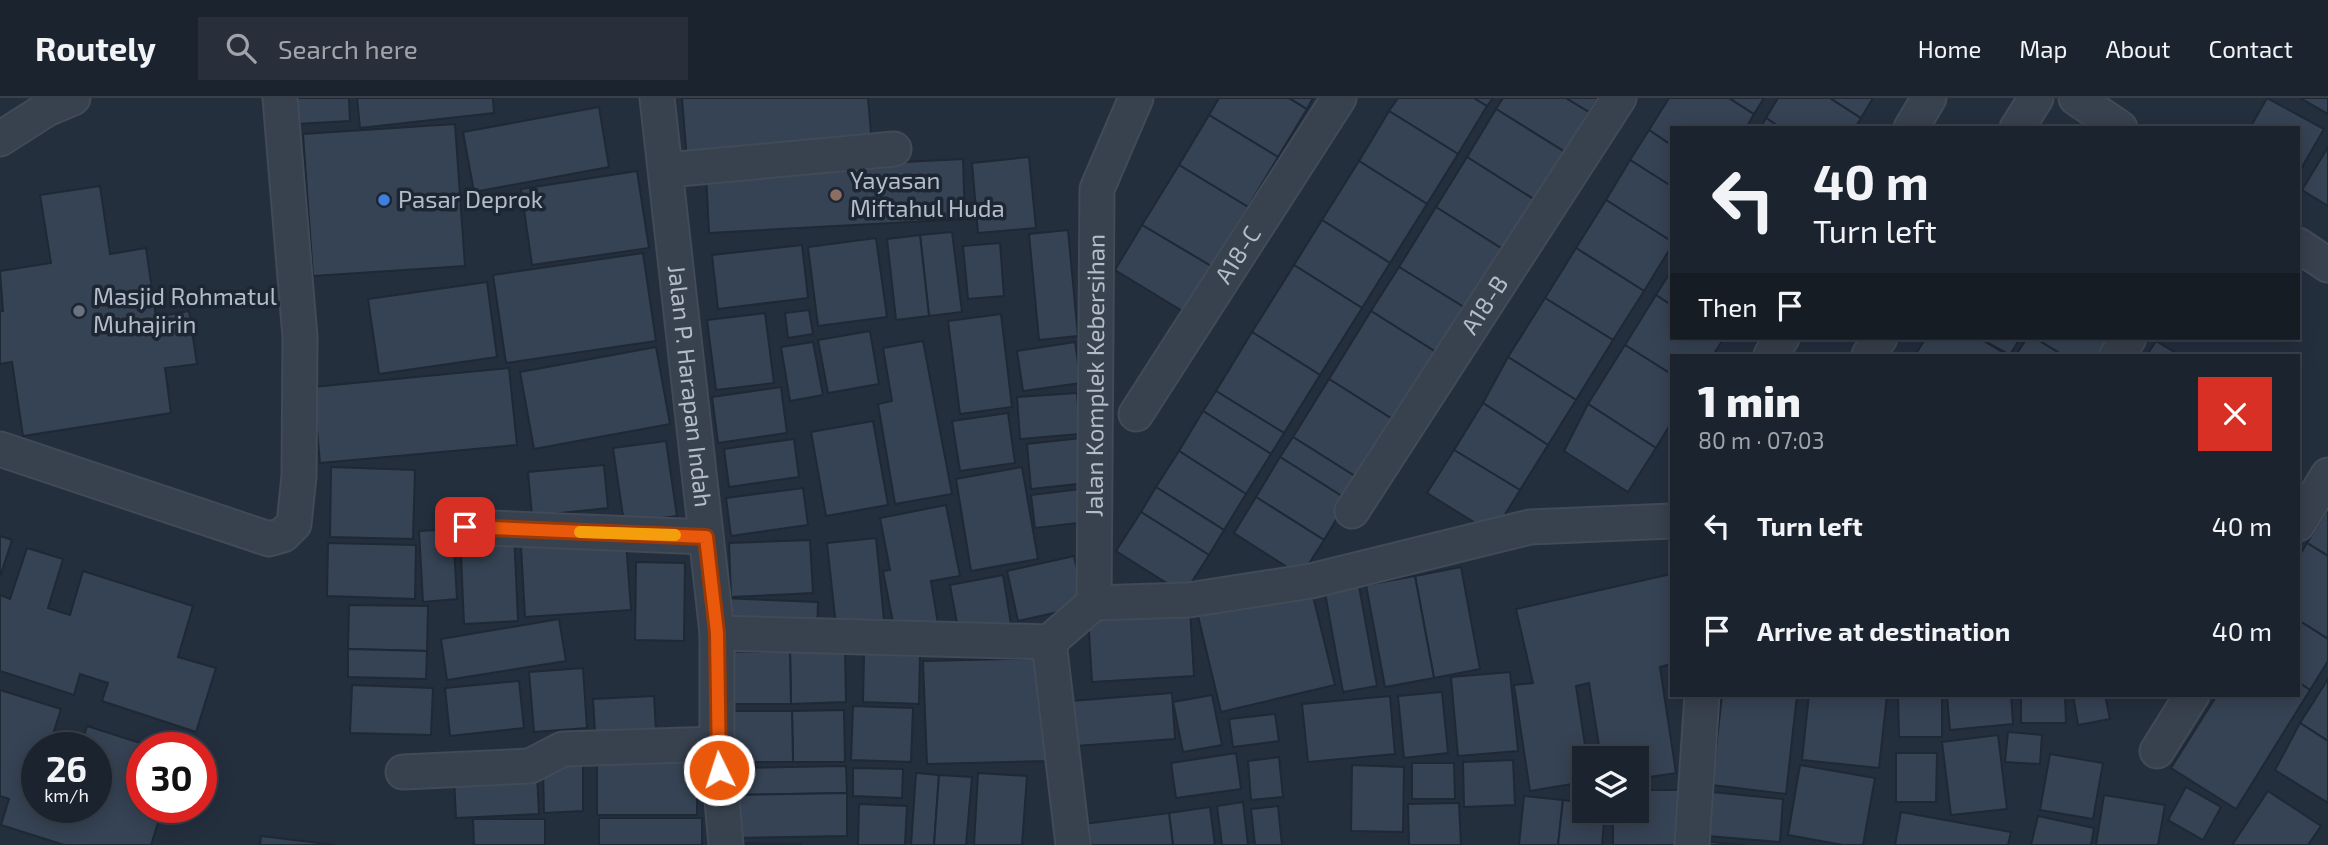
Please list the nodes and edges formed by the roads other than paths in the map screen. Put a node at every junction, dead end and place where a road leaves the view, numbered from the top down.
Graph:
1 (73, 98) edge
2 (280, 98) edge
3 (657, 98) edge
4 (1136, 98) edge
5 (1339, 98) edge
6 (1619, 98) edge
7 (1929, 98) edge
8 (2036, 98) edge
9 (2076, 98) edge
10 (1912, 126) edge
11 (2018, 126) edge
12 (2117, 126) edge
13 (0, 139) edge
14 (894, 149) dead end
15 (668, 170) junction
16 (2300, 246) edge
17 (2328, 265) edge
18 (1136, 414) dead end
19 (0, 449) edge
20 (2328, 475) edge
21 (1352, 511) dead end
22 (1670, 521) edge
23 (2300, 521) edge
24 (465, 527) dead end
25 (706, 537) junction
26 (1094, 603) junction
27 (717, 633) junction
28 (1049, 642) junction
29 (1702, 697) edge
30 (2191, 697) edge
31 (717, 744) junction
32 (2157, 751) dead end
33 (403, 772) dead end
34 (726, 845) edge
35 (1073, 845) edge
36 (1692, 845) edge

1 - 13 street
2 - 19 street
3 - 15 street, Jalan P. Harapan Indah
4 - 26 street, Jalan Komplek Kebersihan
5 - 18 street, A18-C
6 - 21 street, A18-B
7 - 10 street
8 - 11 street
9 - 12 street
14 - 15 street
15 - 25 street, Jalan P. Harapan Indah
16 - 17 street
20 - 23 street
22 - 26 street
24 - 25 street
25 - 27 street, Jalan P. Harapan Indah
26 - 28 street
27 - 28 street
27 - 31 street, Jalan P. Harapan Indah
28 - 35 street
29 - 36 street
30 - 32 street
31 - 33 street
31 - 34 street, Jalan P. Harapan Indah

